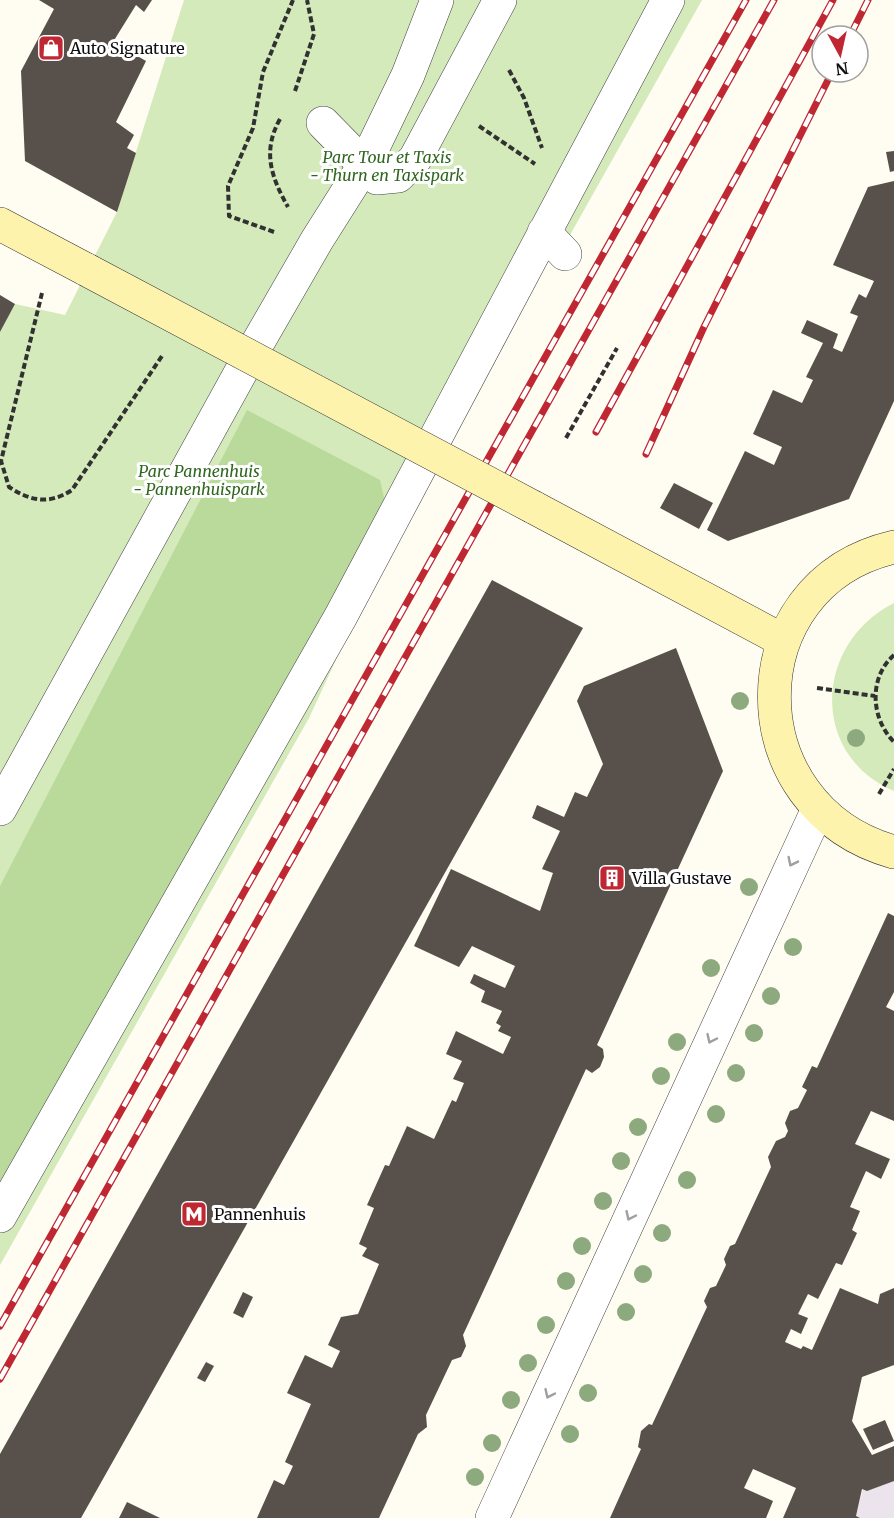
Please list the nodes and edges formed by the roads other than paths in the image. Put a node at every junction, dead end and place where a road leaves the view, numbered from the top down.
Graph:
1 (437, 0) edge
2 (668, 0) edge
3 (495, 10) edge
4 (323, 123) dead end
5 (365, 164) junction
6 (0, 224) edge
7 (894, 547) edge
8 (784, 641) junction
9 (3, 797) edge
10 (818, 809) junction
11 (894, 852) edge
12 (0, 1216) edge
13 (492, 1518) edge

1 - 5 street
2 - 12 street
3 - 5 street
4 - 5 street
5 - 9 street
6 - 8 street, bridge
7 - 8 street
8 - 10 street
10 - 11 street
10 -> 13 street

